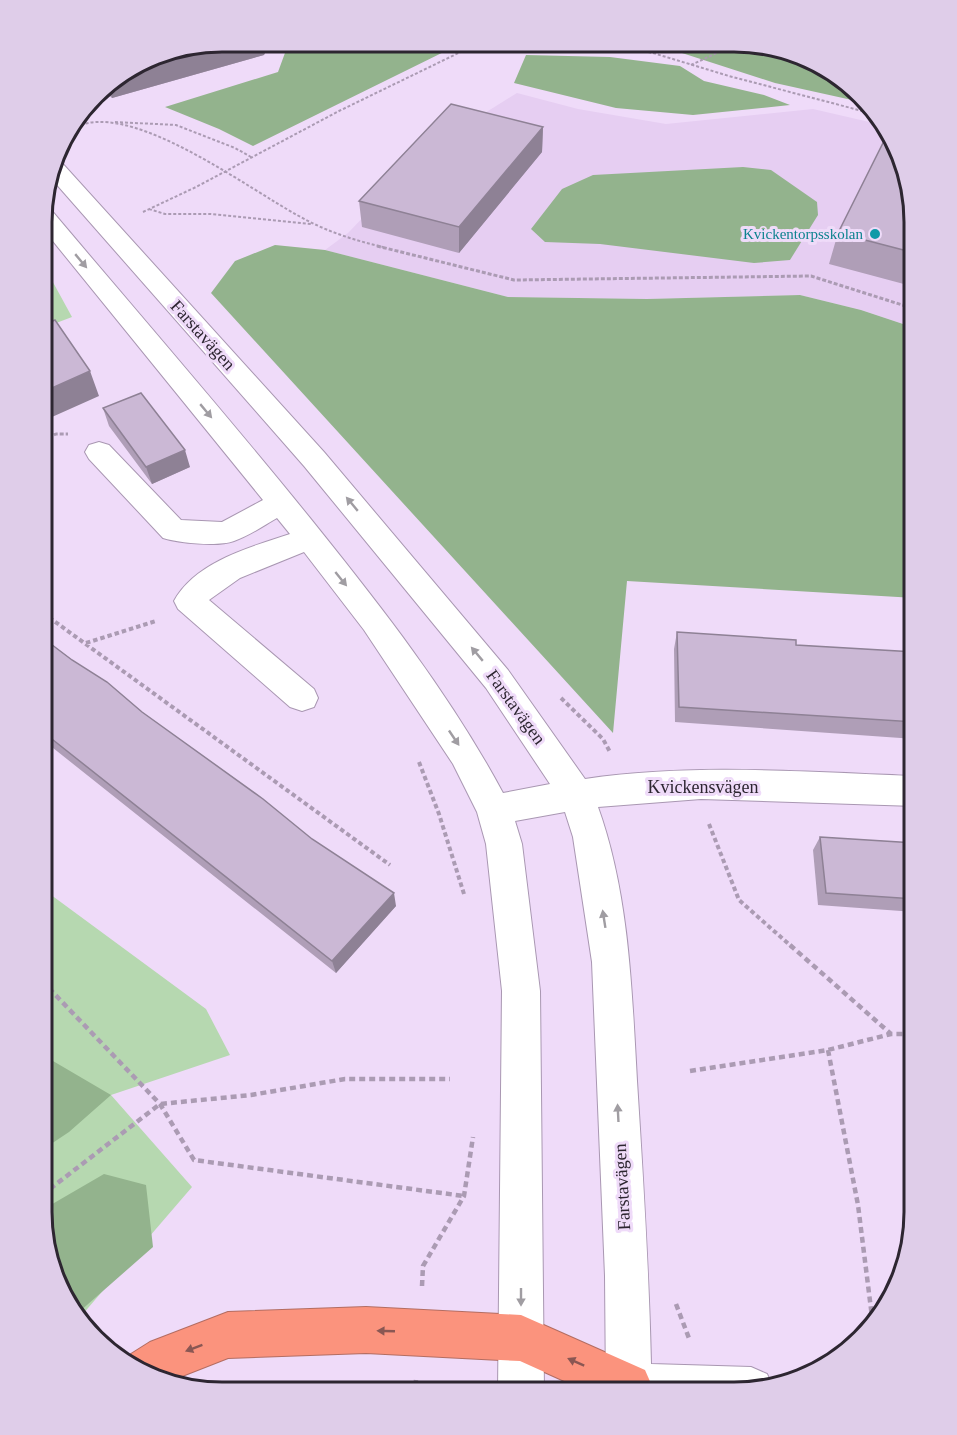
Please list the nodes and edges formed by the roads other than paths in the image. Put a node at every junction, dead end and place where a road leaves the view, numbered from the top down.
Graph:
1 (60, 174) edge
2 (53, 227) edge
3 (99, 452) dead end
4 (280, 503) junction
5 (309, 539) junction
6 (302, 698) dead end
7 (904, 791) edge
8 (576, 794) junction
9 (494, 810) junction
10 (521, 1338) junction
11 (152, 1367) edge
12 (521, 1382) edge
13 (608, 1382) edge
14 (624, 1382) edge

8 -> 1 street, Farstavägen
2 -> 4 street
3 - 4 street
4 - 5 street
5 - 6 street
5 -> 9 street
7 - 8 street, Kvickensvägen
8 - 9 street, Kvickensvägen
14 -> 8 street, Farstavägen
9 -> 10 street
10 -> 11 highway
10 - 12 street
13 -> 10 highway

